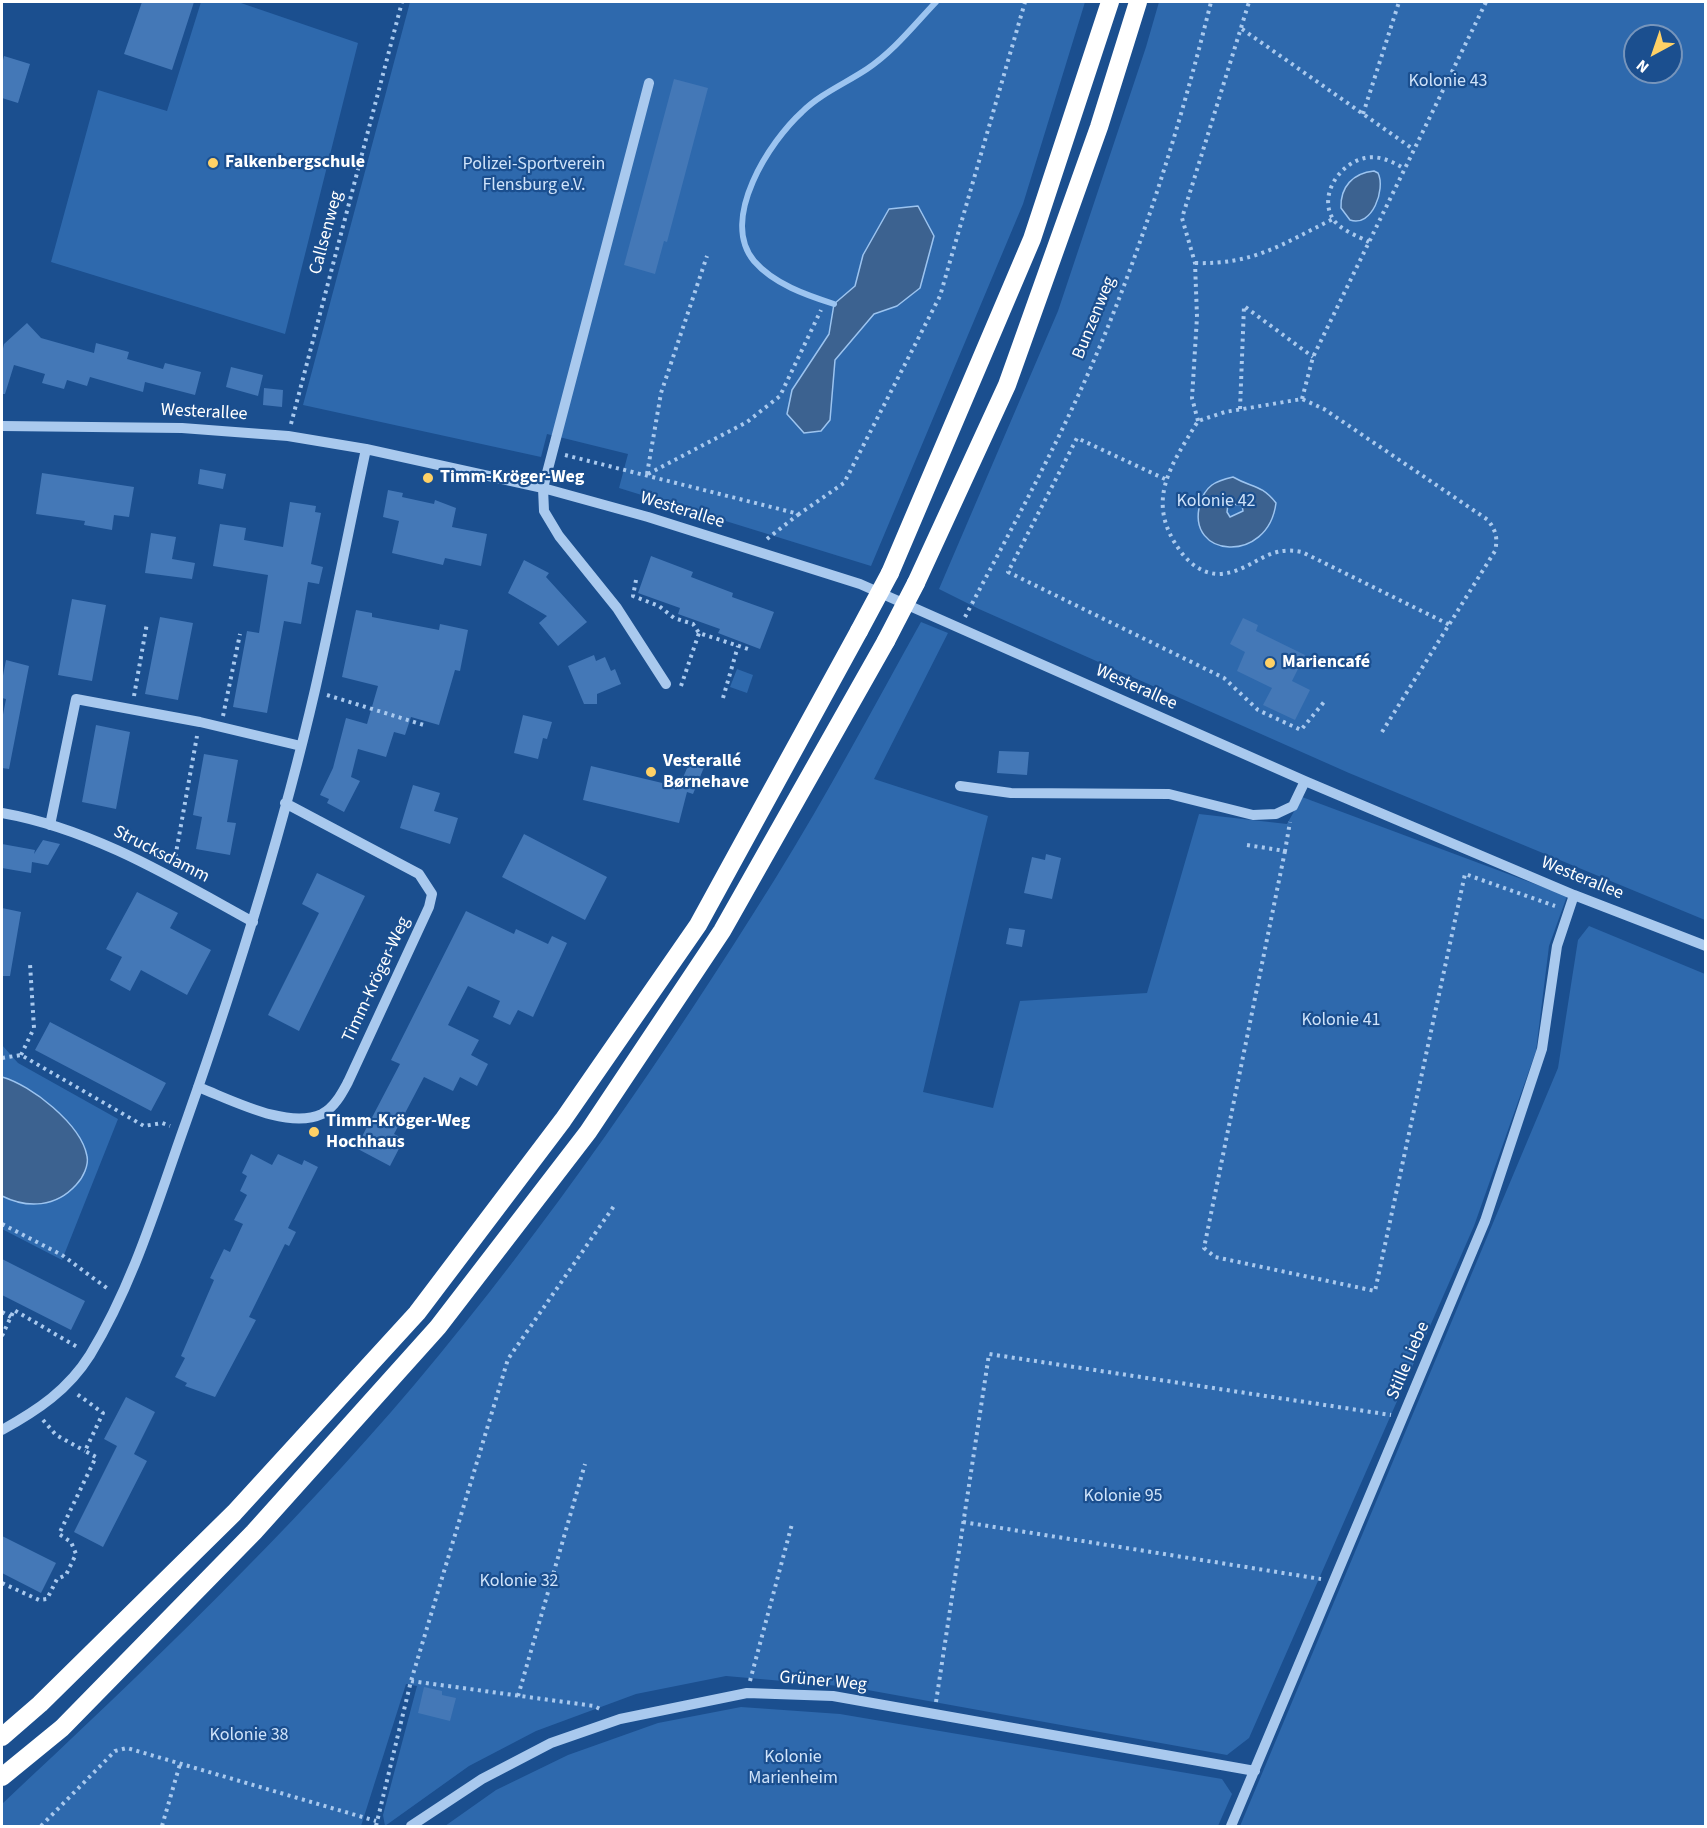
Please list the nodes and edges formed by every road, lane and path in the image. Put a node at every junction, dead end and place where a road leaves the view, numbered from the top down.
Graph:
1 (402, 2) edge
2 (1025, 2) edge
3 (1110, 2) edge
4 (1138, 2) edge
5 (1211, 2) edge
6 (1249, 2) edge
7 (1399, 2) edge
8 (1486, 2) edge
9 (1242, 29) junction
10 (649, 84) dead end
11 (1363, 114) junction
12 (1414, 149) junction
13 (1405, 169) junction
14 (1333, 219) junction
15 (1369, 242) junction
16 (707, 256) dead end
17 (1195, 263) junction
18 (821, 310) dead end
19 (1313, 357) junction
20 (1302, 399) junction
21 (1240, 409) junction
22 (1198, 421) junction
23 (2, 426) edge
24 (288, 436) junction
25 (366, 449) junction
26 (552, 452) junction
27 (647, 474) junction
28 (1165, 479) junction
29 (543, 488) junction
30 (799, 514) junction
31 (757, 551) junction
32 (636, 580) dead end
33 (147, 623) dead end
34 (1450, 625) junction
35 (960, 627) junction
36 (699, 633) junction
37 (240, 634) dead end
38 (738, 646) junction
39 (748, 650) dead end
40 (666, 684) dead end
41 (681, 687) dead end
42 (136, 688) dead end
43 (315, 692) junction
44 (723, 698) dead end
45 (1324, 702) dead end
46 (224, 712) dead end
47 (427, 726) dead end
48 (1382, 732) dead end
49 (197, 736) dead end
50 (300, 746) junction
51 (1305, 781) junction
52 (960, 786) dead end
53 (285, 803) junction
54 (1293, 806) junction
55 (2, 813) edge
56 (50, 825) junction
57 (1247, 845) dead end
58 (1285, 851) junction
59 (172, 877) junction
60 (1574, 895) junction
61 (1569, 910) junction
62 (253, 922) junction
63 (1706, 946) edge
64 (30, 964) dead end
65 (21, 1055) junction
66 (2, 1058) edge
67 (198, 1087) junction
68 (182, 1132) junction
69 (614, 1206) dead end
70 (2, 1224) edge
71 (119, 1297) junction
72 (2, 1312) edge
73 (10, 1317) junction
74 (2, 1336) edge
75 (90, 1355) junction
76 (66, 1385) junction
77 (36, 1411) junction
78 (1403, 1417) junction
79 (2, 1430) edge
80 (85, 1451) junction
81 (585, 1464) dead end
82 (963, 1522) junction
83 (792, 1524) dead end
84 (1334, 1581) junction
85 (2, 1583) edge
86 (411, 1681) junction
87 (747, 1693) junction
88 (518, 1696) junction
89 (934, 1714) junction
90 (620, 1719) junction
91 (2, 1737) edge
92 (180, 1764) junction
93 (1255, 1771) junction
94 (2, 1777) edge
95 (376, 1821) junction
96 (41, 1827) edge
97 (162, 1827) edge
98 (376, 1827) edge
99 (411, 1827) edge
100 (1231, 1827) edge

1 - 24 path, Callsenweg
2 - 30 path
3 - 91 highway, bridge
4 - 94 highway, bridge
5 - 35 path, Bunzenweg
6 - 9 path
7 - 11 path
8 - 12 path
9 - 11 path
9 - 17 path
10 - 26 street
11 - 12 path
12 - 13 path
13 - 14 path
13 - 15 path
14 - 15 path
14 - 17 path
15 - 19 path
16 - 27 path
17 - 22 path
18 - 27 path
19 - 20 path
19 - 21 path
20 - 21 path
20 - 34 path
21 - 22 path
22 - 28 path
23 - 24 street, Westerallee
24 - 25 street, Westerallee
25 - 29 street, Westerallee
25 - 43 street
26 - 27 path
26 - 29 street
27 - 30 path
28 - 34 path
28 - 45 path
29 - 31 street, Westerallee
29 - 40 street
30 - 31 path
31 - 35 street, Westerallee
32 - 36 path
33 - 42 path
34 - 48 path
35 - 51 street, Westerallee
36 - 38 path
36 - 41 path
37 - 46 path
38 - 39 path
38 - 44 path
43 - 47 path
43 - 50 street
49 - 59 path
50 - 53 street
50 - 56 street
51 - 54 street
51 - 60 street, Westerallee
52 - 54 street
53 - 62 street
53 - 67 street, Timm-Kröger-Weg
54 - 58 path
55 - 56 street, Strucksdamm
56 - 59 street, Strucksdamm
57 - 58 path
58 - 61 path
59 - 62 street, Strucksdamm
60 - 61 street, Stille Liebe
60 - 63 street, Westerallee
61 - 78 street, Stille Liebe
62 - 67 street
64 - 65 path
65 - 66 path
65 - 68 path
67 - 68 street
68 - 71 street
69 - 86 path
70 - 71 path
71 - 75 street
72 - 73 path
73 - 74 path
73 - 75 path
75 - 76 street
76 - 77 street
76 - 80 path
77 - 79 street
77 - 80 path
78 - 82 path
78 - 84 street, Stille Liebe
80 - 85 path
81 - 88 path
82 - 84 path
82 - 89 path
83 - 87 path
84 - 93 street, Stille Liebe
86 - 88 path
86 - 95 path
87 - 89 street, Grüner Weg
87 - 90 street, Grüner Weg
88 - 90 path
89 - 93 street, Grüner Weg
90 - 99 street, Grüner Weg
92 - 95 path
92 - 96 path
92 - 97 path
93 - 100 street, Stille Liebe
95 - 98 path

